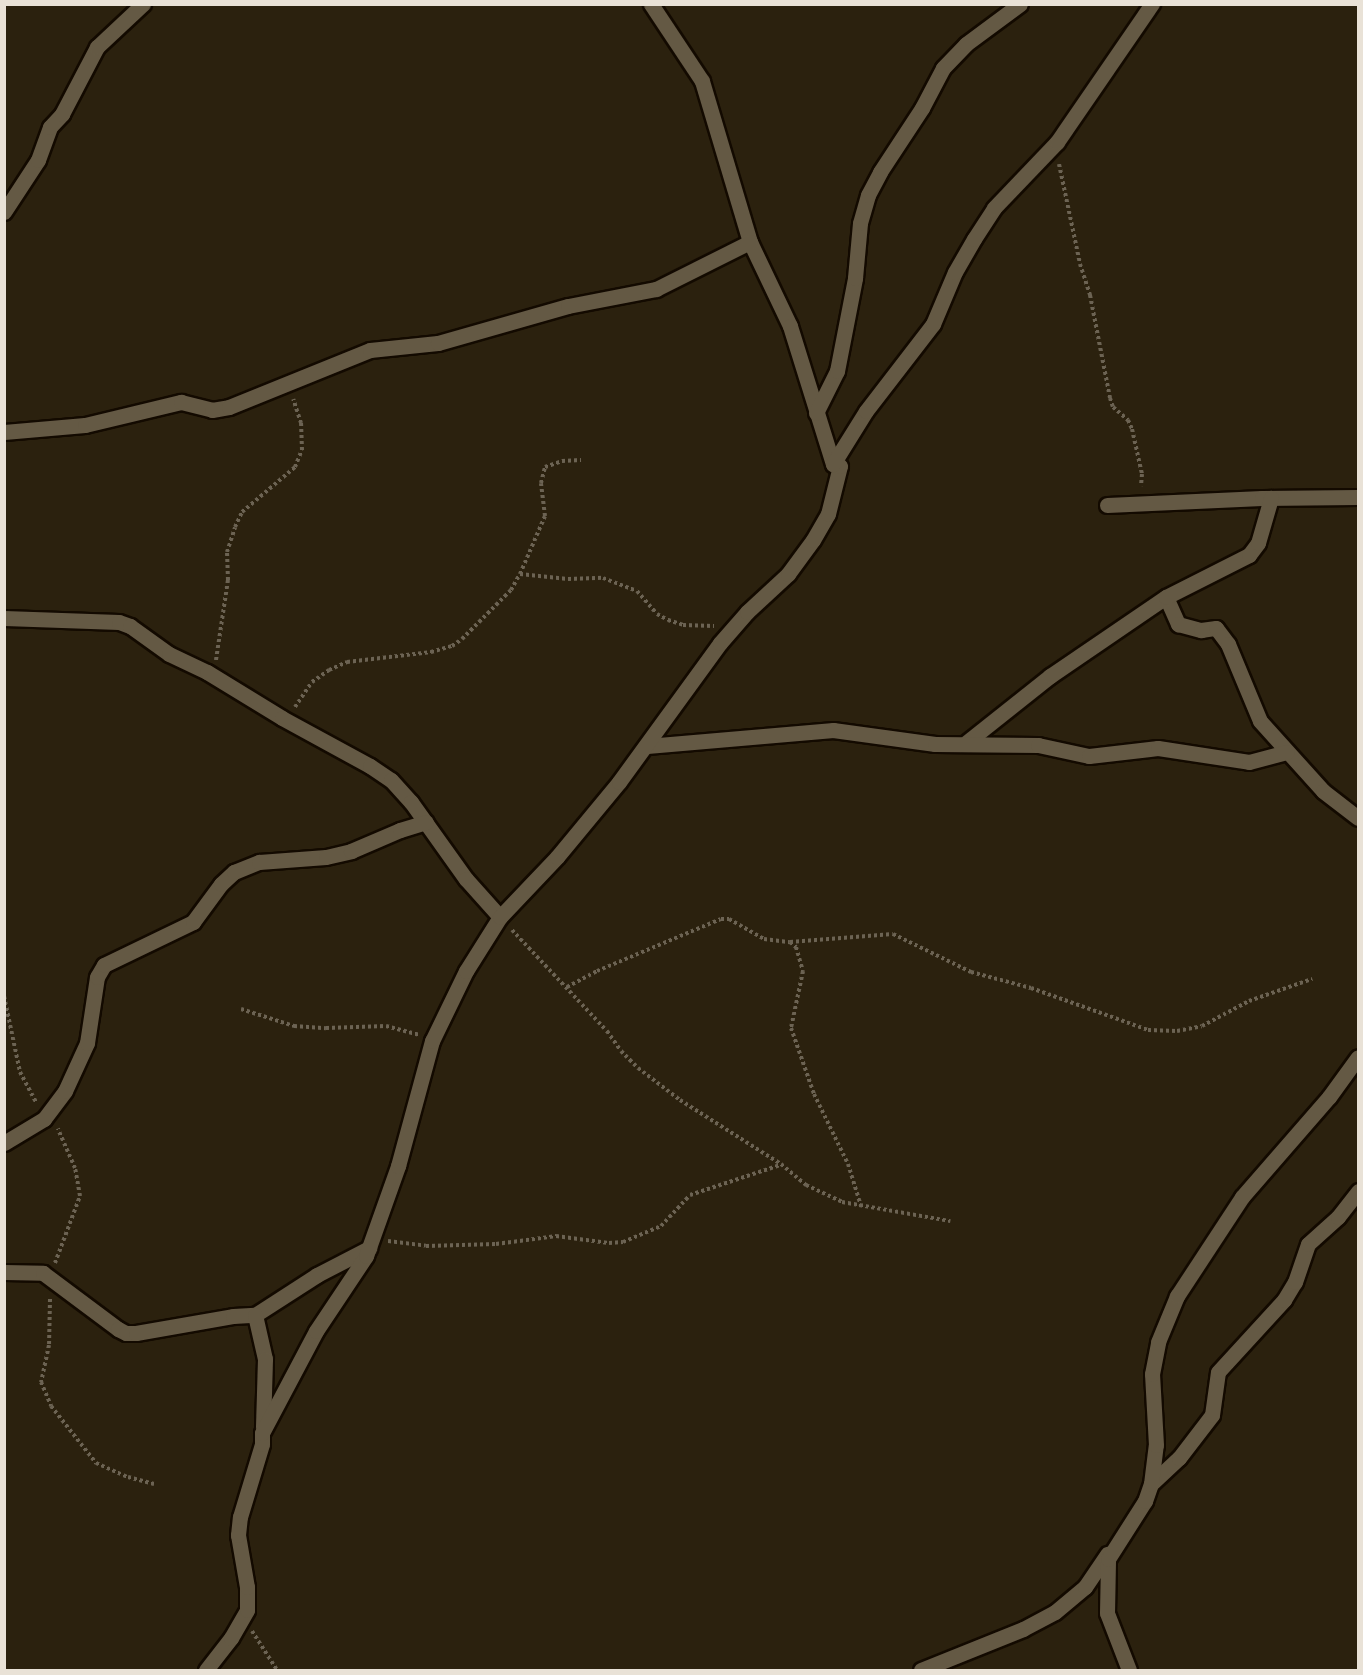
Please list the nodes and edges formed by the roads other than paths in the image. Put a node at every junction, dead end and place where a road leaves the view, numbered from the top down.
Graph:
1 (143, 4) edge
2 (651, 4) edge
3 (1020, 4) edge
4 (1152, 4) edge
5 (4, 212) edge
6 (750, 242) junction
7 (816, 413) junction
8 (4, 432) edge
9 (834, 464) junction
10 (1359, 497) edge
11 (1271, 498) junction
12 (1107, 505) dead end
13 (1166, 597) junction
14 (6, 616) edge
15 (967, 742) junction
16 (647, 746) junction
17 (1287, 752) junction
18 (1359, 818) edge
19 (426, 822) junction
20 (500, 917) junction
21 (1359, 1057) edge
22 (4, 1143) edge
23 (1359, 1191) edge
24 (371, 1244) junction
25 (4, 1272) edge
26 (255, 1314) junction
27 (262, 1433) junction
28 (1151, 1484) junction
29 (1120, 1540) junction
30 (206, 1671) edge
31 (921, 1671) edge
32 (1129, 1671) edge

1 - 5 street
2 - 6 street
3 - 7 street
4 - 9 street
6 - 7 street
6 - 8 street
7 - 9 street
9 - 16 street
10 - 11 street
11 - 12 street
11 - 13 street
13 - 15 street
13 - 17 street
14 - 19 street
15 - 16 street
15 - 17 street
16 - 20 street
17 - 18 street
19 - 20 street
19 - 22 street
20 - 24 street
21 - 28 street
23 - 28 street
24 - 26 street
24 - 27 street
25 - 26 street
26 - 27 street
27 - 30 street
28 - 29 street
29 - 31 street
29 - 32 street

